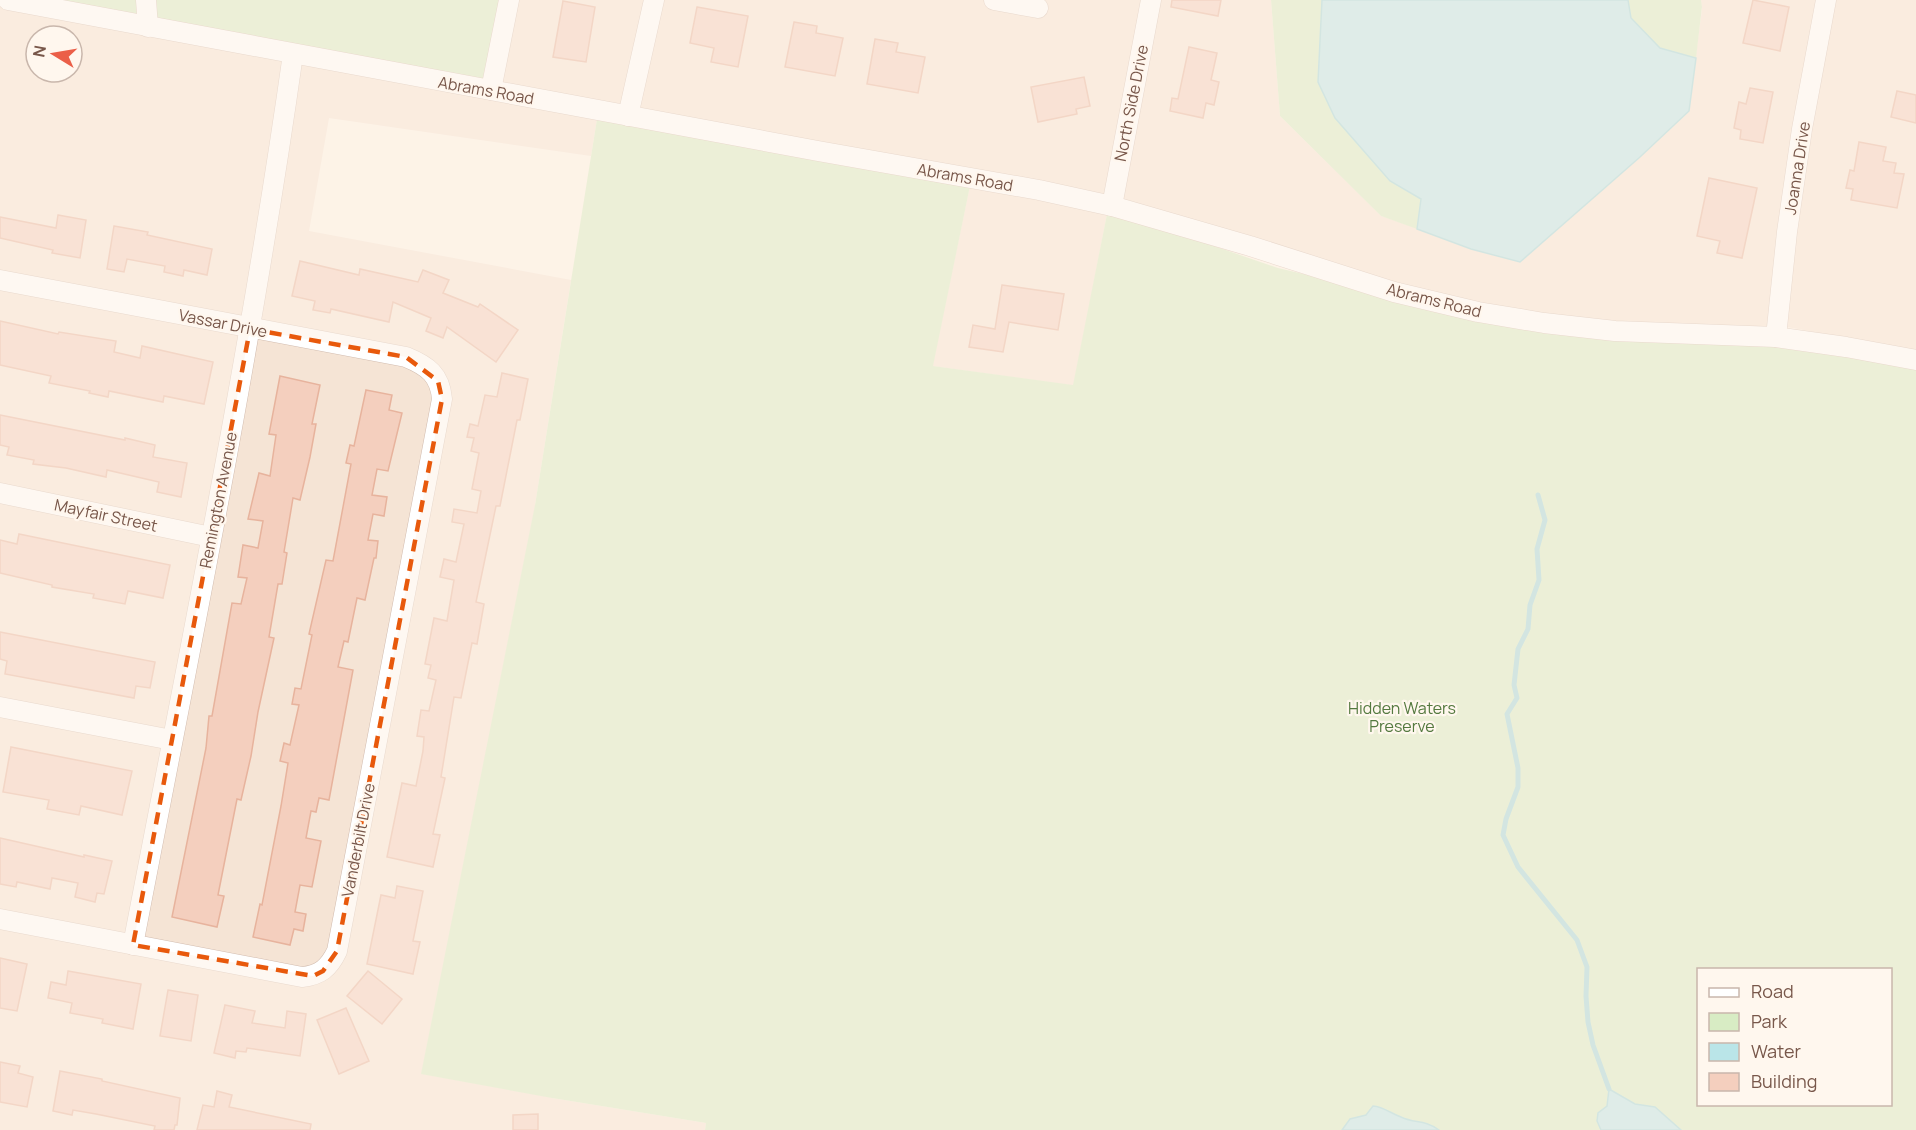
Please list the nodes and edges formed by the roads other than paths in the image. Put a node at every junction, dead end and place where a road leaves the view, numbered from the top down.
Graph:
1 (8, 0) edge
2 (146, 0) edge
3 (509, 0) edge
4 (654, 0) edge
5 (994, 0) edge
6 (1151, 0) edge
7 (1826, 0) edge
8 (1038, 8) dead end
9 (148, 27) junction
10 (293, 54) junction
11 (491, 90) junction
12 (628, 116) junction
13 (1112, 206) junction
14 (0, 280) edge
15 (250, 329) junction
16 (1776, 337) junction
17 (1916, 360) edge
18 (438, 381) joint
19 (0, 494) edge
20 (211, 537) junction
21 (0, 707) edge
22 (172, 740) junction
23 (0, 919) edge
24 (133, 945) junction

1 - 9 street, Abrams Road
2 - 9 street
3 - 11 street
4 - 12 street
5 - 8 street
6 - 13 street, North Side Drive
7 - 16 street, Joanna Drive
9 - 10 street, Abrams Road
10 - 11 street, Abrams Road
10 - 15 street, Remington Avenue
11 - 12 street, Abrams Road
12 - 13 street, Abrams Road
13 - 16 street, Abrams Road
14 - 15 street, Vassar Drive
15 - 18 street, Vassar Drive
15 - 20 street, Remington Avenue
16 - 17 street, Abrams Road
18 - 24 street, Vanderbilt Drive
19 - 20 street, Mayfair Street
20 - 22 street, Remington Avenue
21 - 22 street
22 - 24 street, Remington Avenue
23 - 24 street, Vanderbilt Drive

